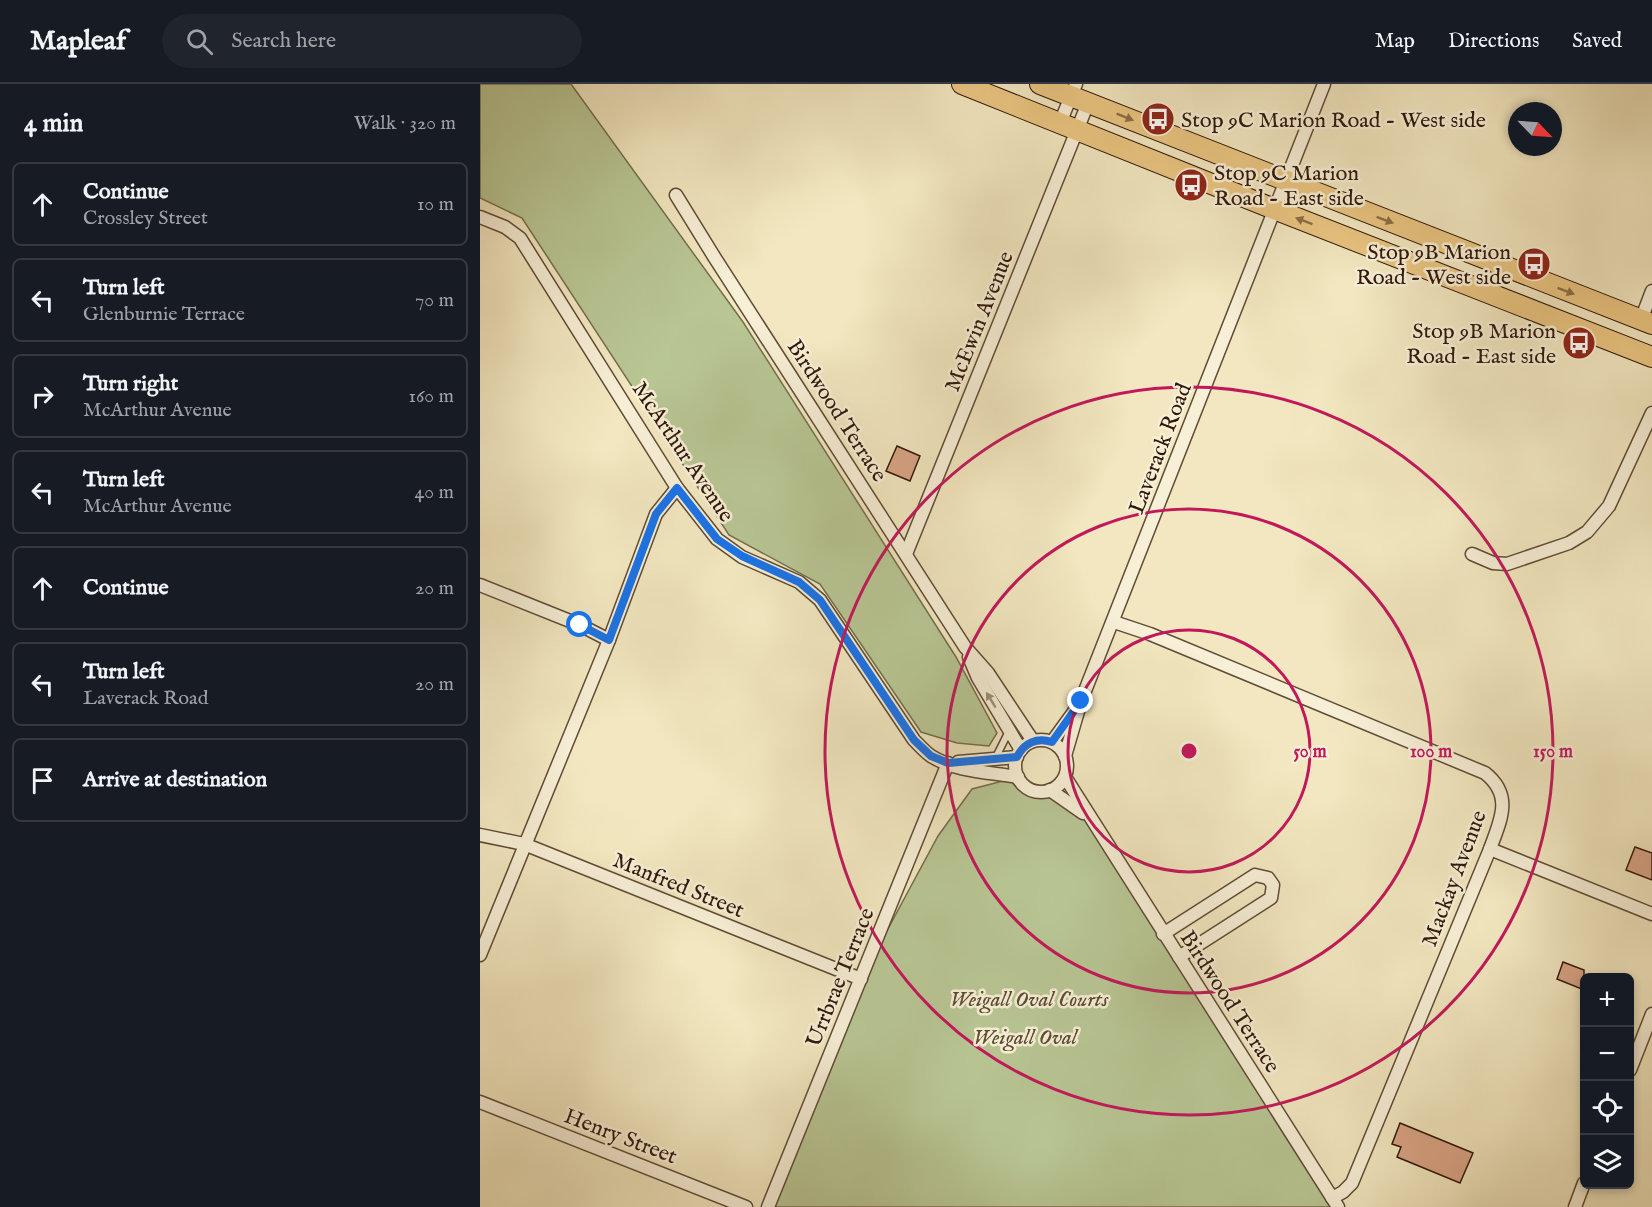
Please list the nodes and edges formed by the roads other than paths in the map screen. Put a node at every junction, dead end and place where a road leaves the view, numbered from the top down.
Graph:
1 (962, 84) edge
2 (1040, 84) edge
3 (1324, 84) edge
4 (1078, 94) edge
5 (1069, 126) junction
6 (1285, 181) junction
7 (676, 195) dead end
8 (1274, 209) junction
9 (480, 217) edge
10 (1652, 291) edge
11 (1619, 312) junction
12 (1646, 322) edge
13 (1628, 347) junction
14 (1652, 357) edge
15 (1652, 413) edge
16 (677, 488) junction
17 (906, 554) junction
18 (1472, 554) dead end
19 (480, 585) edge
20 (1114, 622) junction
21 (609, 640) junction
22 (965, 647) junction
23 (1081, 701) junction
24 (1009, 730) junction
25 (1033, 741) junction
26 (1052, 742) junction
27 (1019, 754) junction
28 (1065, 756) junction
29 (995, 759) junction
30 (948, 763) junction
31 (1018, 777) junction
32 (1065, 777) junction
33 (1050, 790) junction
34 (1089, 817) junction
35 (480, 835) edge
36 (524, 844) junction
37 (1490, 849) junction
38 (1652, 914) edge
39 (1163, 934) junction
40 (480, 955) edge
41 (1179, 957) junction
42 (861, 979) junction
43 (1652, 1014) edge
44 (1634, 1058) edge
45 (480, 1102) edge
46 (1582, 1189) edge
47 (1335, 1202) edge
48 (746, 1207) edge
49 (768, 1207) edge
50 (1575, 1207) edge

1 - 5 main road
2 - 4 main road
3 - 6 street, Laverack Road
4 - 5 street, McEwin Avenue
4 - 5 street
4 -> 6 main road
5 - 8 main road
5 - 17 street, McEwin Avenue
6 - 8 street, Laverack Road
6 -> 11 main road
7 - 17 street, Birdwood Terrace
13 -> 8 main road
8 - 20 street, Laverack Road
9 - 16 street, McArthur Avenue
10 - 12 street
11 - 12 main road
11 - 13 main road
13 - 14 main road
15 - 18 street
16 - 21 street
16 - 30 street, McArthur Avenue
17 - 22 street, Birdwood Terrace
19 - 21 street
20 - 23 street, Laverack Road
20 - 37 street, Mackay Avenue
21 - 36 street
24 -> 22 street, Birdwood Terrace
22 - 25 street, Birdwood Terrace
23 - 26 street, Laverack Road
23 - 28 street, Laverack Road
24 - 27 street, Birdwood Terrace
24 - 29 lane
25 - 26 street
25 - 27 street
26 - 28 street
27 - 29 street
27 - 31 street
28 - 32 street
29 - 30 street
30 - 31 street, McArthur Avenue
30 - 42 street, Urrbrae Terrace
31 - 33 street
32 - 33 street
32 - 34 street, Birdwood Terrace
33 - 34 street, Birdwood Terrace
34 - 39 street, Birdwood Terrace
35 - 36 street, Manfred Street
36 - 40 street
36 - 42 street, Manfred Street
37 - 38 street
37 - 47 street, Mackay Avenue
39 - 41 street, Birdwood Terrace
39 - 41 street
41 - 47 street, Birdwood Terrace
42 - 49 street, Urrbrae Terrace
43 - 44 street
45 - 48 street, Henry Street
46 - 50 street

